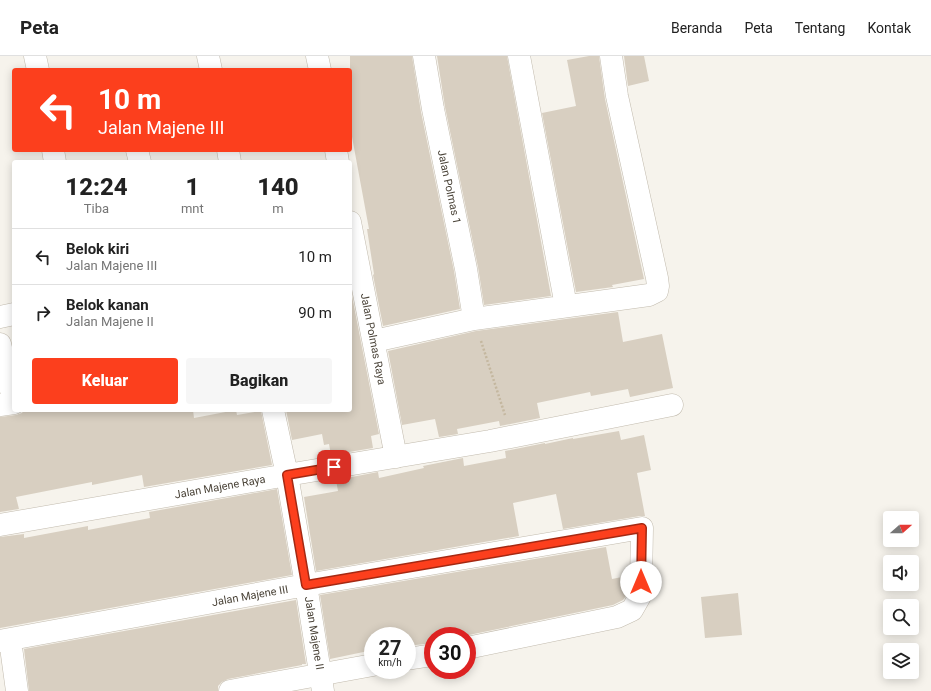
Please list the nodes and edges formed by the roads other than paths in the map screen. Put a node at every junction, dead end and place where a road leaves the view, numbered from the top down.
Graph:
1 (35, 56) edge
2 (208, 56) edge
3 (317, 56) edge
4 (424, 56) edge
5 (520, 56) edge
6 (611, 56) edge
7 (38, 68) edge
8 (211, 68) edge
9 (320, 68) edge
10 (352, 232) edge
11 (566, 306) junction
12 (12, 314) edge
13 (0, 317) edge
14 (474, 319) junction
15 (374, 341) junction
16 (0, 344) edge
17 (12, 395) edge
18 (12, 403) edge
19 (672, 404) dead end
20 (0, 405) edge
21 (273, 412) edge
22 (396, 457) junction
23 (287, 475) junction
24 (0, 526) edge
25 (306, 585) junction
26 (5, 641) edge
27 (476, 646) edge
28 (364, 668) edge
29 (322, 683) edge
30 (17, 691) edge
31 (230, 691) edge

1 - 7 street
2 - 8 street
3 - 9 street
4 - 14 street, Jalan Polmas 1
5 - 11 street
6 - 11 street
10 - 15 street, Jalan Polmas Raya
11 - 14 street
12 - 13 street
14 - 15 street
15 - 22 street, Jalan Polmas Raya
16 - 17 street
18 - 20 street
19 - 22 street, Jalan Majene Raya
21 - 23 street, Jalan Majene II
22 - 23 street, Jalan Majene Raya
23 - 24 street, Jalan Majene Raya
23 - 25 street, Jalan Majene II
25 - 26 street, Jalan Majene III
25 - 27 street, Jalan Majene III
25 - 29 street, Jalan Majene II
26 - 30 street
28 - 29 street
29 - 31 street

